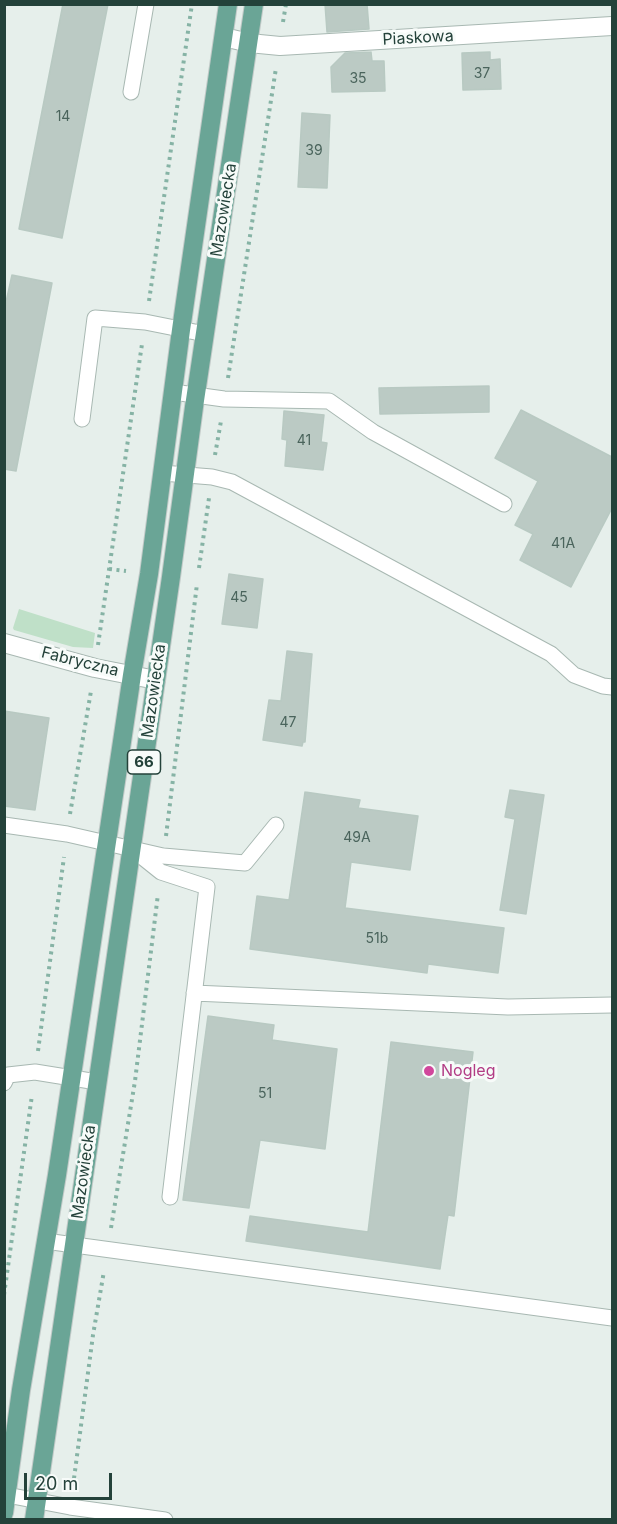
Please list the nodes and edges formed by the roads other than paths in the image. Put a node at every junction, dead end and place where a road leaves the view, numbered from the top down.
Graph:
1 (146, 4) edge
2 (228, 4) edge
3 (254, 4) edge
4 (612, 26) edge
5 (224, 37) junction
6 (249, 43) junction
7 (131, 92) dead end
8 (181, 330) junction
9 (205, 334) junction
10 (173, 392) junction
11 (196, 394) junction
12 (82, 419) dead end
13 (162, 473) junction
14 (185, 476) junction
15 (504, 504) dead end
16 (4, 643) edge
17 (132, 675) junction
18 (156, 680) junction
19 (612, 687) edge
20 (4, 825) edge
21 (276, 825) dead end
22 (106, 843) junction
23 (131, 848) junction
24 (194, 993) junction
25 (612, 1005) edge
26 (70, 1078) junction
27 (97, 1082) junction
28 (4, 1083) edge
29 (170, 1197) dead end
30 (45, 1240) junction
31 (73, 1245) junction
32 (612, 1318) edge
33 (37, 1499) junction
34 (6, 1504) edge
35 (34, 1520) edge
36 (165, 1520) edge

1 - 7 lane
2 - 5 main road, Mazowiecka / 66
3 - 6 main road, Mazowiecka / 66
4 - 6 street, Piaskowa
5 - 6 street, Piaskowa
5 - 8 main road, Mazowiecka / 66
6 - 9 main road, Mazowiecka / 66
8 - 9 lane
8 - 10 main road, Mazowiecka / 66
8 - 12 lane
9 - 11 main road, Mazowiecka / 66
10 - 11 lane
10 - 13 main road, Mazowiecka / 66
11 - 14 main road, Mazowiecka / 66
11 - 15 lane
13 - 14 lane
13 - 17 main road, Mazowiecka / 66
14 - 18 main road, Mazowiecka / 66
14 - 19 lane
16 - 17 street, Fabryczna
17 - 18 street, Fabryczna
17 - 22 main road, Mazowiecka / 66
18 - 23 main road, Mazowiecka / 66
20 - 22 lane
21 - 23 lane
22 - 23 lane
22 - 26 main road, Mazowiecka / 66
23 - 24 lane
23 - 27 main road, Mazowiecka / 66
24 - 25 lane
24 - 29 lane
26 - 27 lane
26 - 28 lane
26 - 30 main road, Mazowiecka / 66
27 - 31 main road, Mazowiecka / 66
30 - 31 lane
30 - 34 main road, Mazowiecka / 66
31 - 32 lane
31 - 33 main road, Mazowiecka / 66
33 - 34 lane
33 - 35 main road, Mazowiecka / 66
33 - 36 lane

